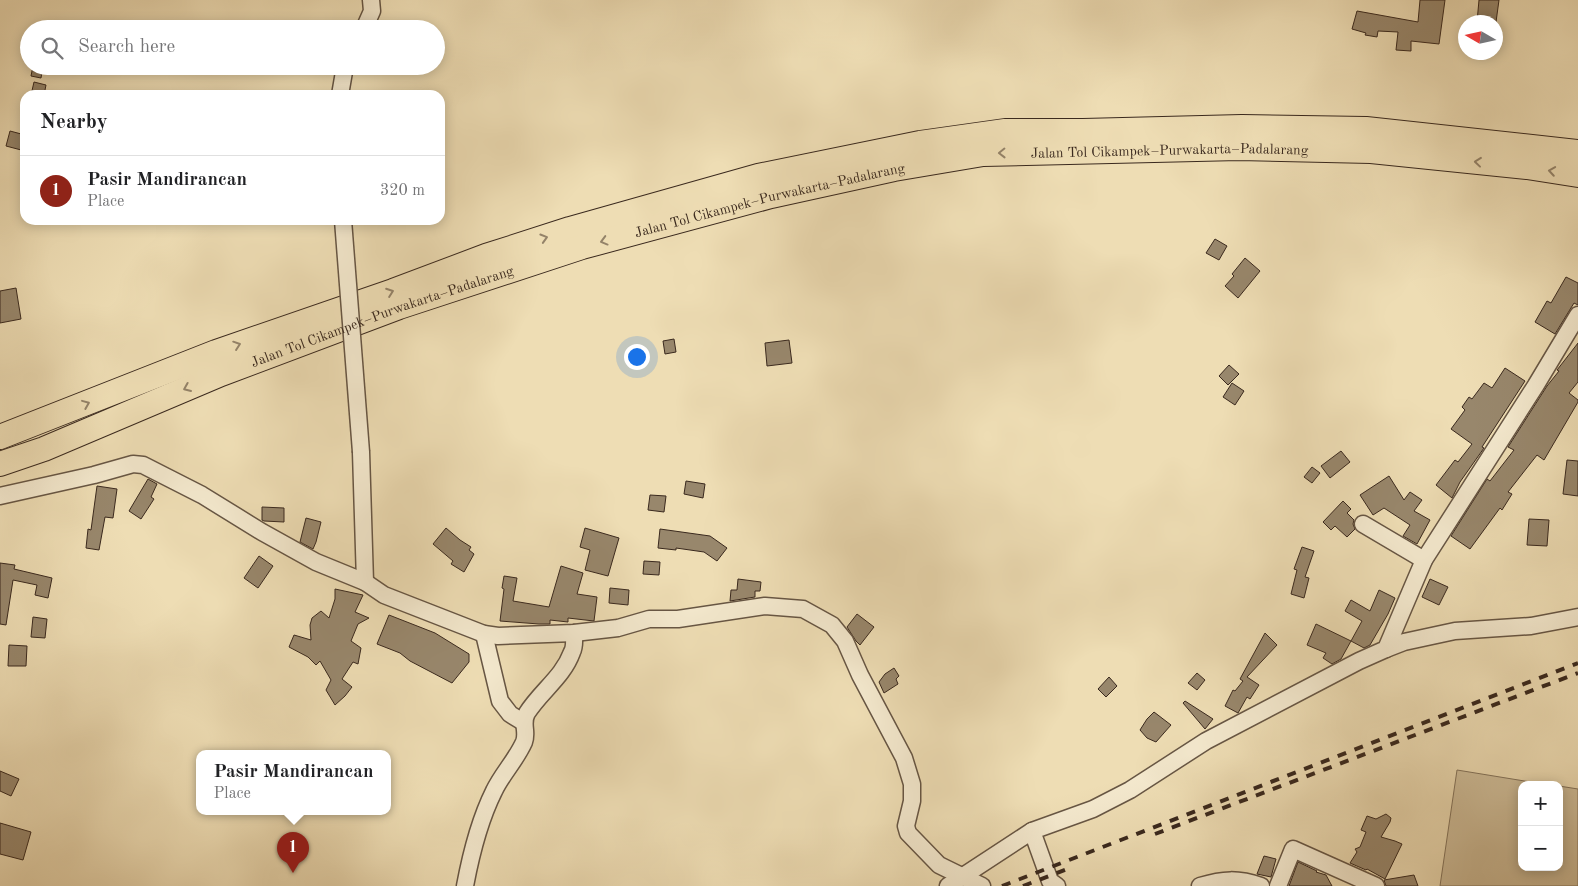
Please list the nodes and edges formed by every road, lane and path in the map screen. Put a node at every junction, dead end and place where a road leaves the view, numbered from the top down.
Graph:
1 (371, 0) edge
2 (368, 20) edge
3 (343, 75) edge
4 (341, 90) edge
5 (1578, 152) edge
6 (1578, 175) edge
7 (344, 225) edge
8 (1578, 314) edge
9 (0, 437) edge
10 (0, 464) edge
11 (0, 496) edge
12 (1363, 524) dead end
13 (1424, 560) junction
14 (365, 582) junction
15 (1578, 617) edge
16 (574, 633) junction
17 (484, 634) junction
18 (1386, 649) junction
19 (523, 722) junction
20 (1032, 831) junction
21 (963, 877) junction
22 (465, 886) edge
23 (948, 886) edge
24 (982, 886) edge
25 (1057, 886) edge
26 (1200, 886) edge
27 (1261, 886) edge
28 (1278, 886) edge
29 (1376, 886) edge

1 - 2 street
3 - 4 street
9 -> 5 highway, Jalan Tol Cikampek–Purwakarta–Padalarang
6 -> 10 highway, Jalan Tol Cikampek–Purwakarta–Padalarang
7 - 14 street, bridge
8 - 13 street
11 - 14 street
12 - 13 street
13 - 18 street
14 - 17 street
15 - 18 street
16 - 17 street
16 - 19 street
16 - 21 street
17 - 19 street
18 - 20 street
19 - 22 street
20 - 21 street
20 - 25 street
21 - 23 street
21 - 24 street
26 - 27 street
28 - 29 street

